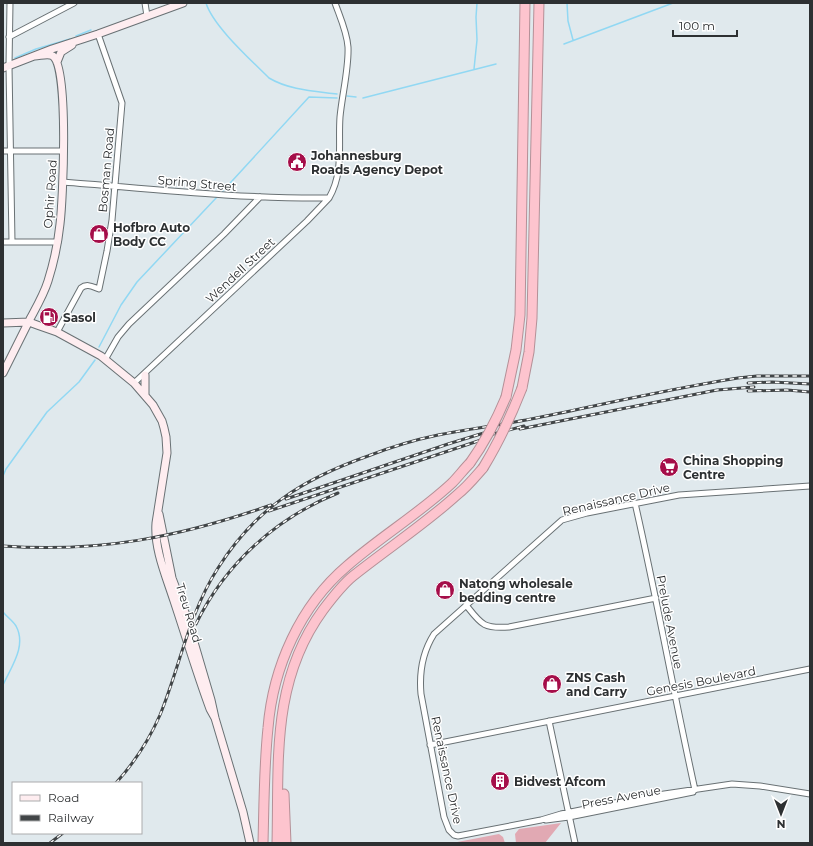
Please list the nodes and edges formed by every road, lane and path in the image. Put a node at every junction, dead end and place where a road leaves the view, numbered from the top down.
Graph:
1 (10, 3) edge
2 (74, 3) edge
3 (145, 3) edge
4 (183, 3) edge
5 (335, 3) edge
6 (525, 3) edge
7 (539, 3) edge
8 (147, 16) junction
9 (98, 34) junction
10 (10, 37) junction
11 (79, 40) junction
12 (35, 56) junction
13 (57, 62) junction
14 (6, 67) edge
15 (3, 151) edge
16 (10, 151) junction
17 (64, 151) junction
18 (63, 182) junction
19 (115, 186) junction
20 (260, 198) junction
21 (329, 198) junction
22 (3, 242) edge
23 (12, 242) junction
24 (58, 242) junction
25 (29, 322) junction
26 (3, 323) edge
27 (57, 332) junction
28 (163, 356) junction
29 (104, 357) junction
30 (3, 373) edge
31 (145, 375) junction
32 (135, 384) junction
33 (145, 395) junction
34 (810, 486) edge
35 (635, 503) junction
36 (656, 598) junction
37 (466, 605) junction
38 (810, 669) edge
39 (675, 696) junction
40 (549, 721) junction
41 (280, 730) junction
42 (430, 745) junction
43 (694, 790) junction
44 (810, 794) edge
45 (661, 796) junction
46 (582, 814) junction
47 (569, 815) junction
48 (563, 818) junction
49 (541, 820) junction
50 (572, 827) junction
51 (450, 833) joint
52 (250, 843) edge
53 (263, 843) edge
54 (278, 843) edge
55 (286, 843) edge
56 (575, 843) edge

1 - 10 street
2 - 10 street
3 - 8 street
4 - 8 street
5 - 21 street, Wendell Street
6 - 53 highway, bridge
7 - 41 highway, bridge
8 - 9 street
9 - 11 street
9 - 19 street, Bosman Road
10 - 14 street
11 - 12 street
11 - 13 street
12 - 13 street
12 - 14 street
13 - 17 street, Ophir Road
14 - 16 street
15 - 16 street
16 - 17 street
16 - 23 street
17 - 18 street, Ophir Road
18 - 19 street, Spring Street
18 - 24 street, Ophir Road
19 - 20 street, Spring Street
19 - 27 street, Bosman Road
20 - 21 street, Spring Street
20 - 29 street
21 - 28 street, Wendell Street
22 - 23 street
23 - 24 street
24 - 25 street, Ophir Road
25 - 26 street
25 - 27 street, Treu Road
25 - 30 street, Ophir Road
27 - 29 street, Treu Road
28 - 31 street, Wendell Street
28 - 32 street, Wendell Street
29 - 32 street, Treu Road
31 - 32 street, Wendell Street
31 - 33 street
32 - 33 street, Treu Road
33 - 52 street, Treu Road
34 - 35 street, Renaissance Drive
35 - 36 street, Prelude Avenue
35 - 37 street, Renaissance Drive
36 - 37 street
36 - 39 street, Prelude Avenue
37 - 42 street, Renaissance Drive
38 - 39 street, Genesis Boulevard
39 - 40 street, Genesis Boulevard
39 - 43 street, Prelude Avenue
40 - 42 street, Genesis Boulevard
40 - 47 street
41 - 54 highway
41 - 55 highway
42 - 51 street, Renaissance Drive
43 - 44 street, Press Avenue
43 - 45 street, Press Avenue
45 - 46 street, Press Avenue
45 - 47 street, Press Avenue
46 - 47 street, Press Avenue
46 - 50 street
47 - 48 street, Press Avenue
47 - 49 street, Press Avenue
47 - 50 street
48 - 49 street, Press Avenue
48 - 50 street
49 - 51 street, Press Avenue
50 - 56 street

